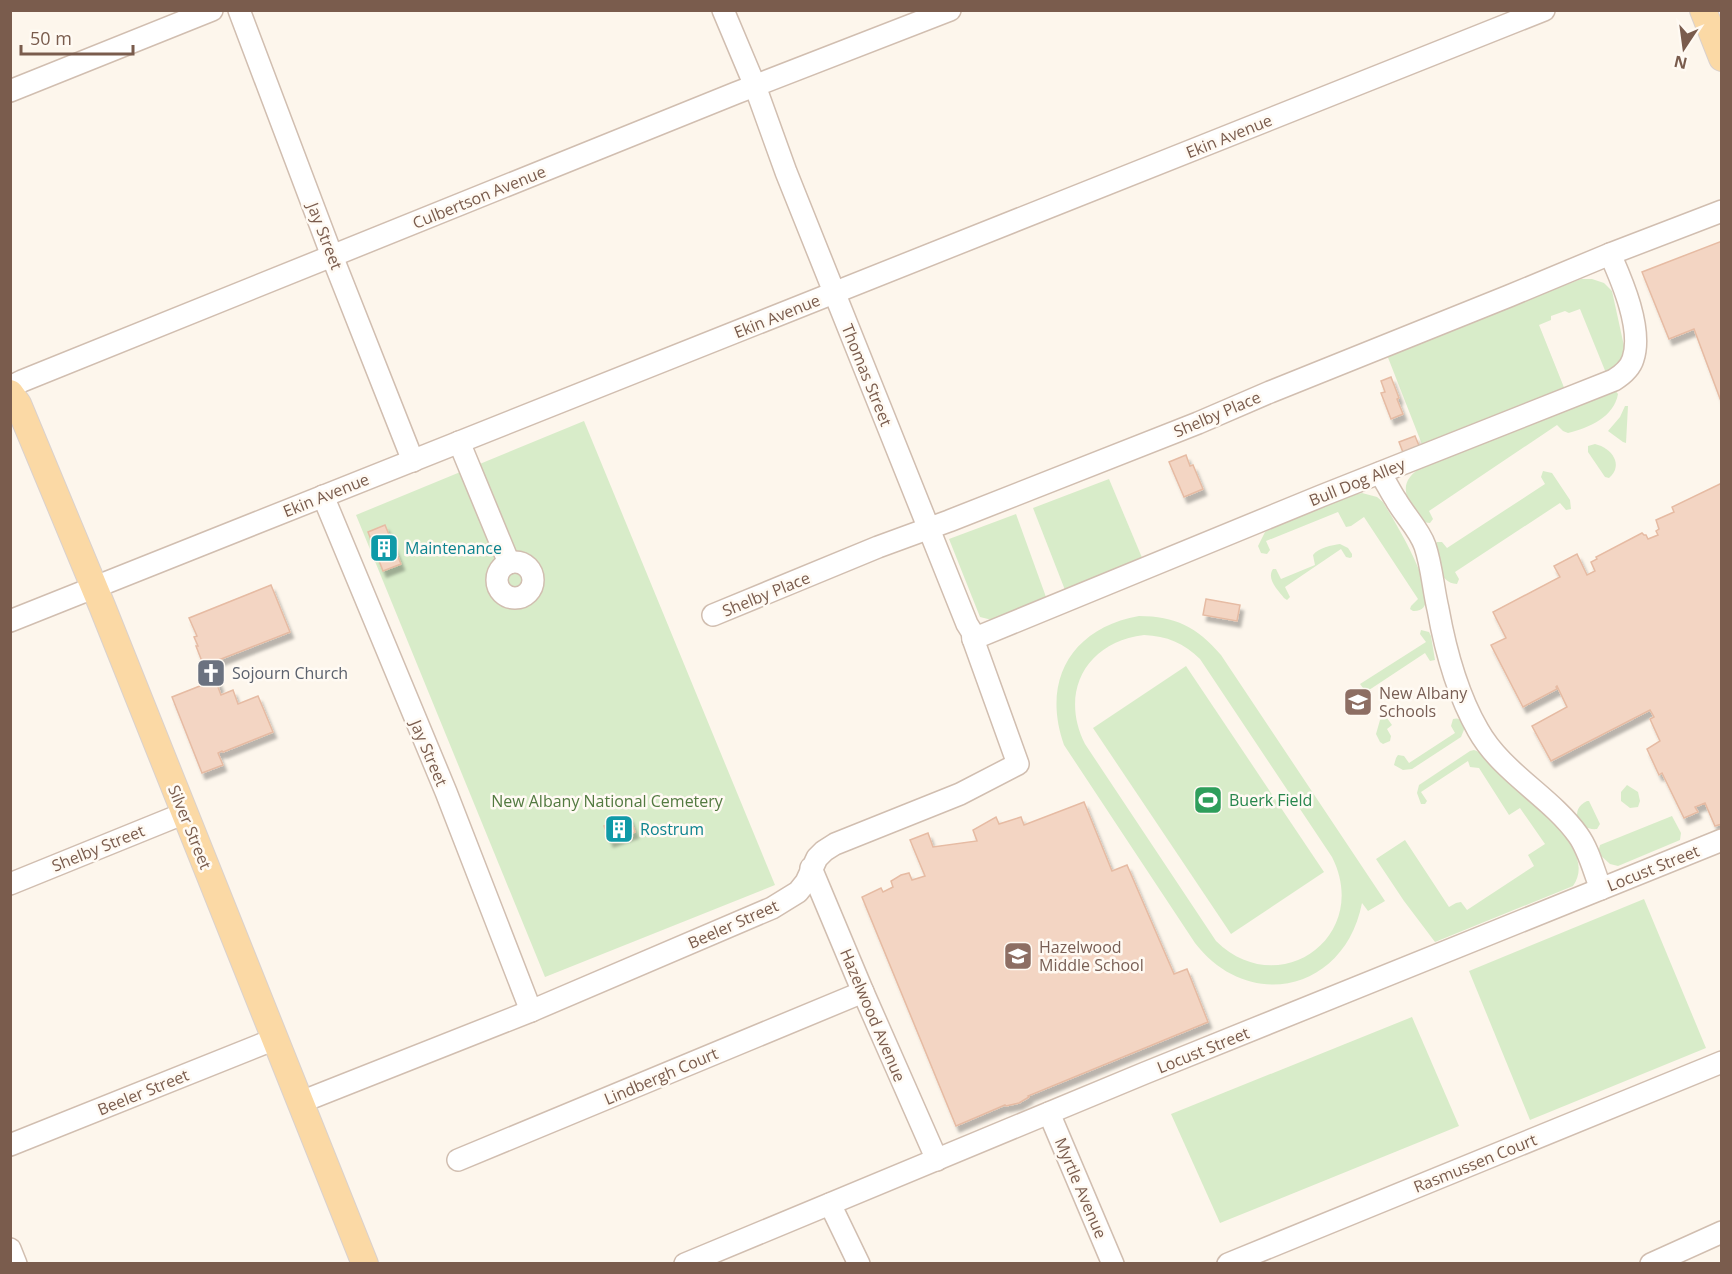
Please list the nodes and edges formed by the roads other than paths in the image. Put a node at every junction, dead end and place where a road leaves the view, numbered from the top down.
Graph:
1 (212, 10) edge
2 (239, 10) edge
3 (723, 10) edge
4 (950, 10) edge
5 (1544, 10) edge
6 (1703, 10) edge
7 (1722, 58) edge
8 (754, 86) junction
9 (10, 91) edge
10 (1722, 211) edge
11 (1610, 254) junction
12 (332, 256) junction
13 (834, 293) junction
14 (10, 387) edge
15 (10, 393) edge
16 (459, 442) junction
17 (413, 461) junction
18 (1380, 472) junction
19 (323, 496) junction
20 (928, 528) junction
21 (509, 563) dead end
22 (94, 587) junction
23 (713, 615) dead end
24 (10, 621) edge
25 (973, 639) junction
26 (185, 813) junction
27 (1722, 840) edge
28 (811, 868) junction
29 (10, 884) edge
30 (1601, 889) junction
31 (863, 992) junction
32 (531, 1011) junction
33 (274, 1039) junction
34 (1722, 1062) edge
35 (301, 1102) junction
36 (1049, 1113) junction
37 (10, 1145) edge
38 (458, 1160) dead end
39 (937, 1161) junction
40 (830, 1204) junction
41 (1722, 1232) edge
42 (10, 1249) edge
43 (723, 1256) edge
44 (16, 1263) edge
45 (365, 1263) edge
46 (685, 1263) edge
47 (859, 1263) edge
48 (1113, 1263) edge
49 (1228, 1263) edge
50 (1651, 1263) edge

1 - 9 street
2 - 12 street, Jay Street
3 - 8 street, Thomas Street
4 - 8 street, Culbertson Avenue
5 - 13 street, Ekin Avenue
6 - 7 main road
8 - 12 street, Culbertson Avenue
8 - 13 street, Thomas Street
10 - 11 street, Shelby Place
11 - 18 street, Bull Dog Alley
11 - 20 street, Shelby Place
12 - 14 street, Culbertson Avenue
12 - 17 street, Jay Street
13 - 16 street, Ekin Avenue
13 - 20 street, Thomas Street
15 - 22 main road, Silver Street
16 - 17 street, Ekin Avenue
16 - 21 street
17 - 19 street, Ekin Avenue
18 - 25 street, Bull Dog Alley
18 - 30 street
19 - 22 street, Ekin Avenue
19 - 32 street, Jay Street
20 - 23 street, Shelby Place
20 - 25 street, Thomas Street
22 - 24 street, Ekin Avenue
22 - 26 main road, Silver Street
25 - 28 street, Beeler Street
26 - 29 street, Shelby Street
26 - 33 main road, Silver Street
27 - 30 street, Locust Street
28 - 31 street, Hazelwood Avenue
28 - 32 street, Beeler Street
30 - 36 street, Locust Street
31 - 38 street, Lindbergh Court
31 - 39 street, Hazelwood Avenue
32 - 35 street, Beeler Street
33 - 35 main road, Silver Street
33 - 37 street, Beeler Street
34 - 49 street, Rasmussen Court
35 - 45 main road, Silver Street
36 - 39 street, Locust Street
36 - 48 street, Myrtle Avenue
39 - 40 street, Locust Street
40 - 43 street, Locust Street
40 - 47 street
41 - 50 street
42 - 44 street
43 - 46 street, Locust Street

